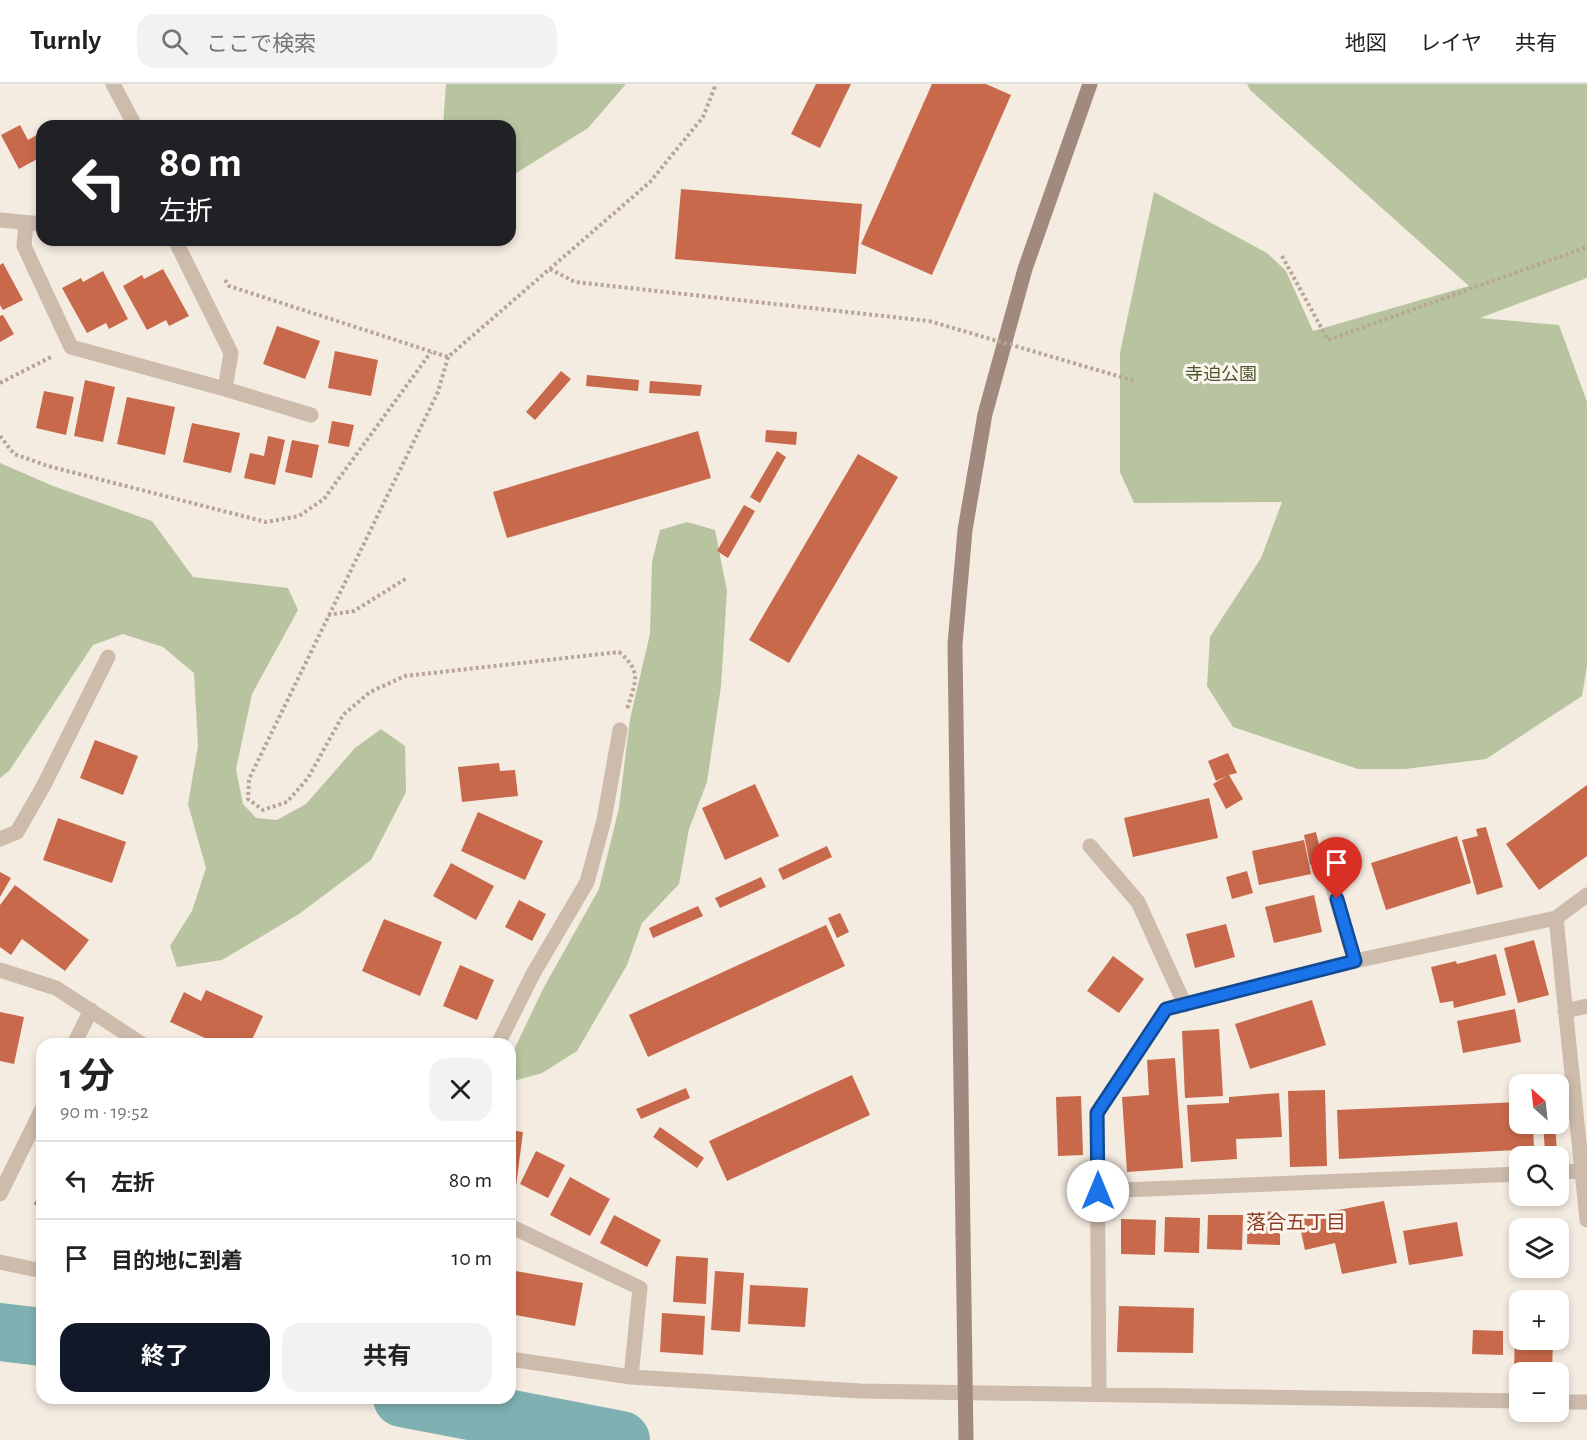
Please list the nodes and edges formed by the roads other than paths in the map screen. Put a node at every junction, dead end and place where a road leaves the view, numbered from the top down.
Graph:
1 (113, 84) edge
2 (1090, 84) edge
3 (132, 120) edge
4 (0, 220) edge
5 (26, 223) junction
6 (36, 224) edge
7 (178, 246) edge
8 (225, 389) junction
9 (311, 415) dead end
10 (108, 657) dead end
11 (620, 730) road end
12 (0, 838) edge
13 (1090, 846) dead end
14 (1330, 878) dead end
15 (1587, 895) edge
16 (1556, 918) junction
17 (1355, 961) junction
18 (0, 970) edge
19 (1185, 1005) junction
20 (1587, 1006) edge
21 (91, 1010) junction
22 (1565, 1011) junction
23 (77, 1038) edge
24 (133, 1038) edge
25 (501, 1038) edge
26 (36, 1121) edge
27 (1569, 1172) edge
28 (1582, 1172) junction
29 (1509, 1174) edge
30 (1098, 1191) junction
31 (1586, 1192) edge
32 (0, 1194) edge
33 (1587, 1220) edge
34 (516, 1229) edge
35 (0, 1262) edge
36 (36, 1270) edge
37 (516, 1360) edge
38 (631, 1377) junction
39 (1099, 1394) junction
40 (1509, 1401) edge
41 (1569, 1402) edge
42 (1587, 1402) edge
43 (966, 1440) edge

1 - 3 street
2 - 43 street, bridge
4 - 5 street
5 - 6 street
5 - 8 street
7 - 8 street
8 - 9 street
10 - 12 street
11 - 25 street
13 - 19 street
14 - 17 street
15 - 16 street
16 - 17 street
16 - 22 street
17 - 19 street
18 - 21 street
19 - 30 street
20 - 22 street
21 - 23 street
21 - 24 street
22 - 28 street
26 - 32 street
27 - 28 street
28 - 31 street
29 - 30 street
30 - 39 street
31 - 33 street
34 - 38 street
35 - 36 street
37 - 38 street
38 - 39 street
39 - 40 street
41 - 42 street

